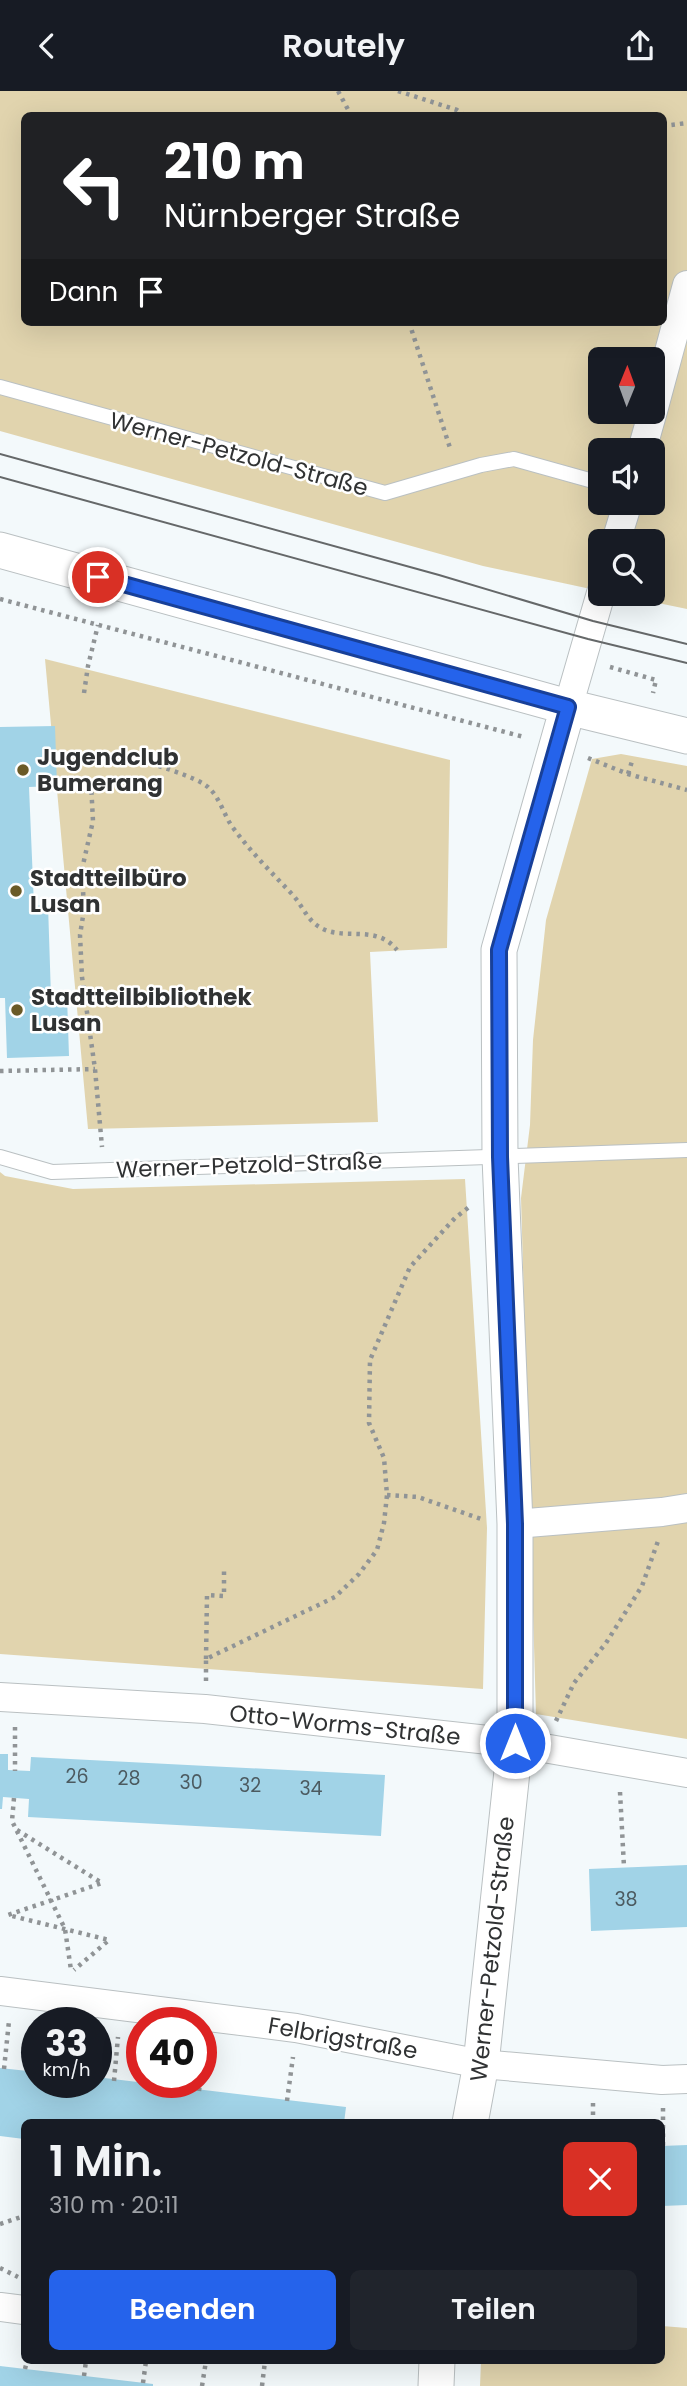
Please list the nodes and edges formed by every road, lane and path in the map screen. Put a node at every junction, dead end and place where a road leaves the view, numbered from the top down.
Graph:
1 (338, 91) edge
2 (398, 91) edge
3 (349, 112) edge
4 (460, 112) edge
5 (687, 123) edge
6 (667, 126) edge
7 (687, 285) edge
8 (410, 326) edge
9 (414, 326) edge
10 (411, 330) junction
11 (665, 367) edge
12 (0, 387) edge
13 (457, 472) junction
14 (588, 480) edge
15 (0, 550) edge
16 (0, 599) edge
17 (597, 606) edge
18 (98, 625) junction
19 (84, 693) dead end
20 (568, 707) junction
21 (687, 736) edge
22 (558, 746) junction
23 (134, 759) dead end
24 (91, 783) dead end
25 (687, 790) edge
26 (397, 950) dead end
27 (95, 1069) junction
28 (0, 1071) edge
29 (687, 1150) edge
30 (0, 1157) edge
31 (104, 1169) junction
32 (501, 1169) junction
33 (387, 1496) junction
34 (674, 1510) edge
35 (515, 1524) junction
36 (224, 1569) dead end
37 (206, 1659) junction
38 (7, 1697) edge
39 (205, 1709) junction
40 (530, 1745) junction
41 (619, 1763) junction
42 (15, 1771) dead end
43 (687, 1773) edge
44 (13, 1798) dead end
45 (17, 1830) junction
46 (624, 1867) dead end
47 (51, 1900) junction
48 (65, 1929) junction
49 (71, 1973) dead end
50 (6, 1991) edge
51 (122, 2005) junction
52 (296, 2028) junction
53 (481, 2064) junction
54 (4, 2069) dead end
55 (687, 2079) edge
56 (114, 2081) dead end
57 (287, 2101) dead end
58 (471, 2119) edge
59 (21, 2217) edge
60 (0, 2224) edge
61 (0, 2268) edge
62 (21, 2279) edge
63 (0, 2307) edge
64 (21, 2310) edge
65 (26, 2364) edge
66 (86, 2364) edge
67 (146, 2364) edge
68 (206, 2364) edge
69 (265, 2364) edge
70 (437, 2364) edge
71 (25, 2369) dead end
72 (84, 2376) dead end
73 (143, 2383) dead end
74 (202, 2386) edge
75 (262, 2386) edge
76 (436, 2386) edge

1 - 3 path
2 - 4 path
5 - 6 path
7 - 11 street
8 - 10 path
9 - 10 path
10 - 13 path
12 - 13 lane, Werner-Petzold-Straße
13 - 14 lane, Werner-Petzold-Straße
15 - 20 street
16 - 18 path
17 - 20 street, Werner-Petzold-Straße
18 - 19 path
18 - 22 path
20 - 21 street
20 - 22 street, Werner-Petzold-Straße
22 - 25 path
22 - 32 street, Werner-Petzold-Straße
23 - 26 path
24 - 27 path
27 - 28 path
27 - 31 path
29 - 32 lane, Werner-Petzold-Straße
30 - 31 lane, Werner-Petzold-Straße
31 - 32 lane, Werner-Petzold-Straße
32 - 33 path
32 - 35 street, Werner-Petzold-Straße
33 - 35 path
33 - 37 path
34 - 35 street
34 - 40 path
35 - 40 street, Werner-Petzold-Straße
36 - 37 path
37 - 39 path
38 - 39 street, Otto-Worms-Straße
38 - 42 path
39 - 40 street, Otto-Worms-Straße
40 - 41 street, Otto-Worms-Straße
40 - 53 street, Werner-Petzold-Straße
41 - 43 street, Otto-Worms-Straße
41 - 46 path
44 - 45 path
45 - 47 path
45 - 47 path
47 - 48 path
47 - 48 path
48 - 49 path
50 - 51 street, Felbrigstraße
50 - 54 path
51 - 52 street, Felbrigstraße
51 - 56 path
52 - 53 street, Felbrigstraße
52 - 57 path
53 - 55 street, Felbrigstraße
53 - 58 street, Werner-Petzold-Straße
59 - 60 path
61 - 62 path
63 - 64 street
65 - 71 path
66 - 72 path
67 - 73 path
68 - 74 path
69 - 75 path
70 - 76 street

